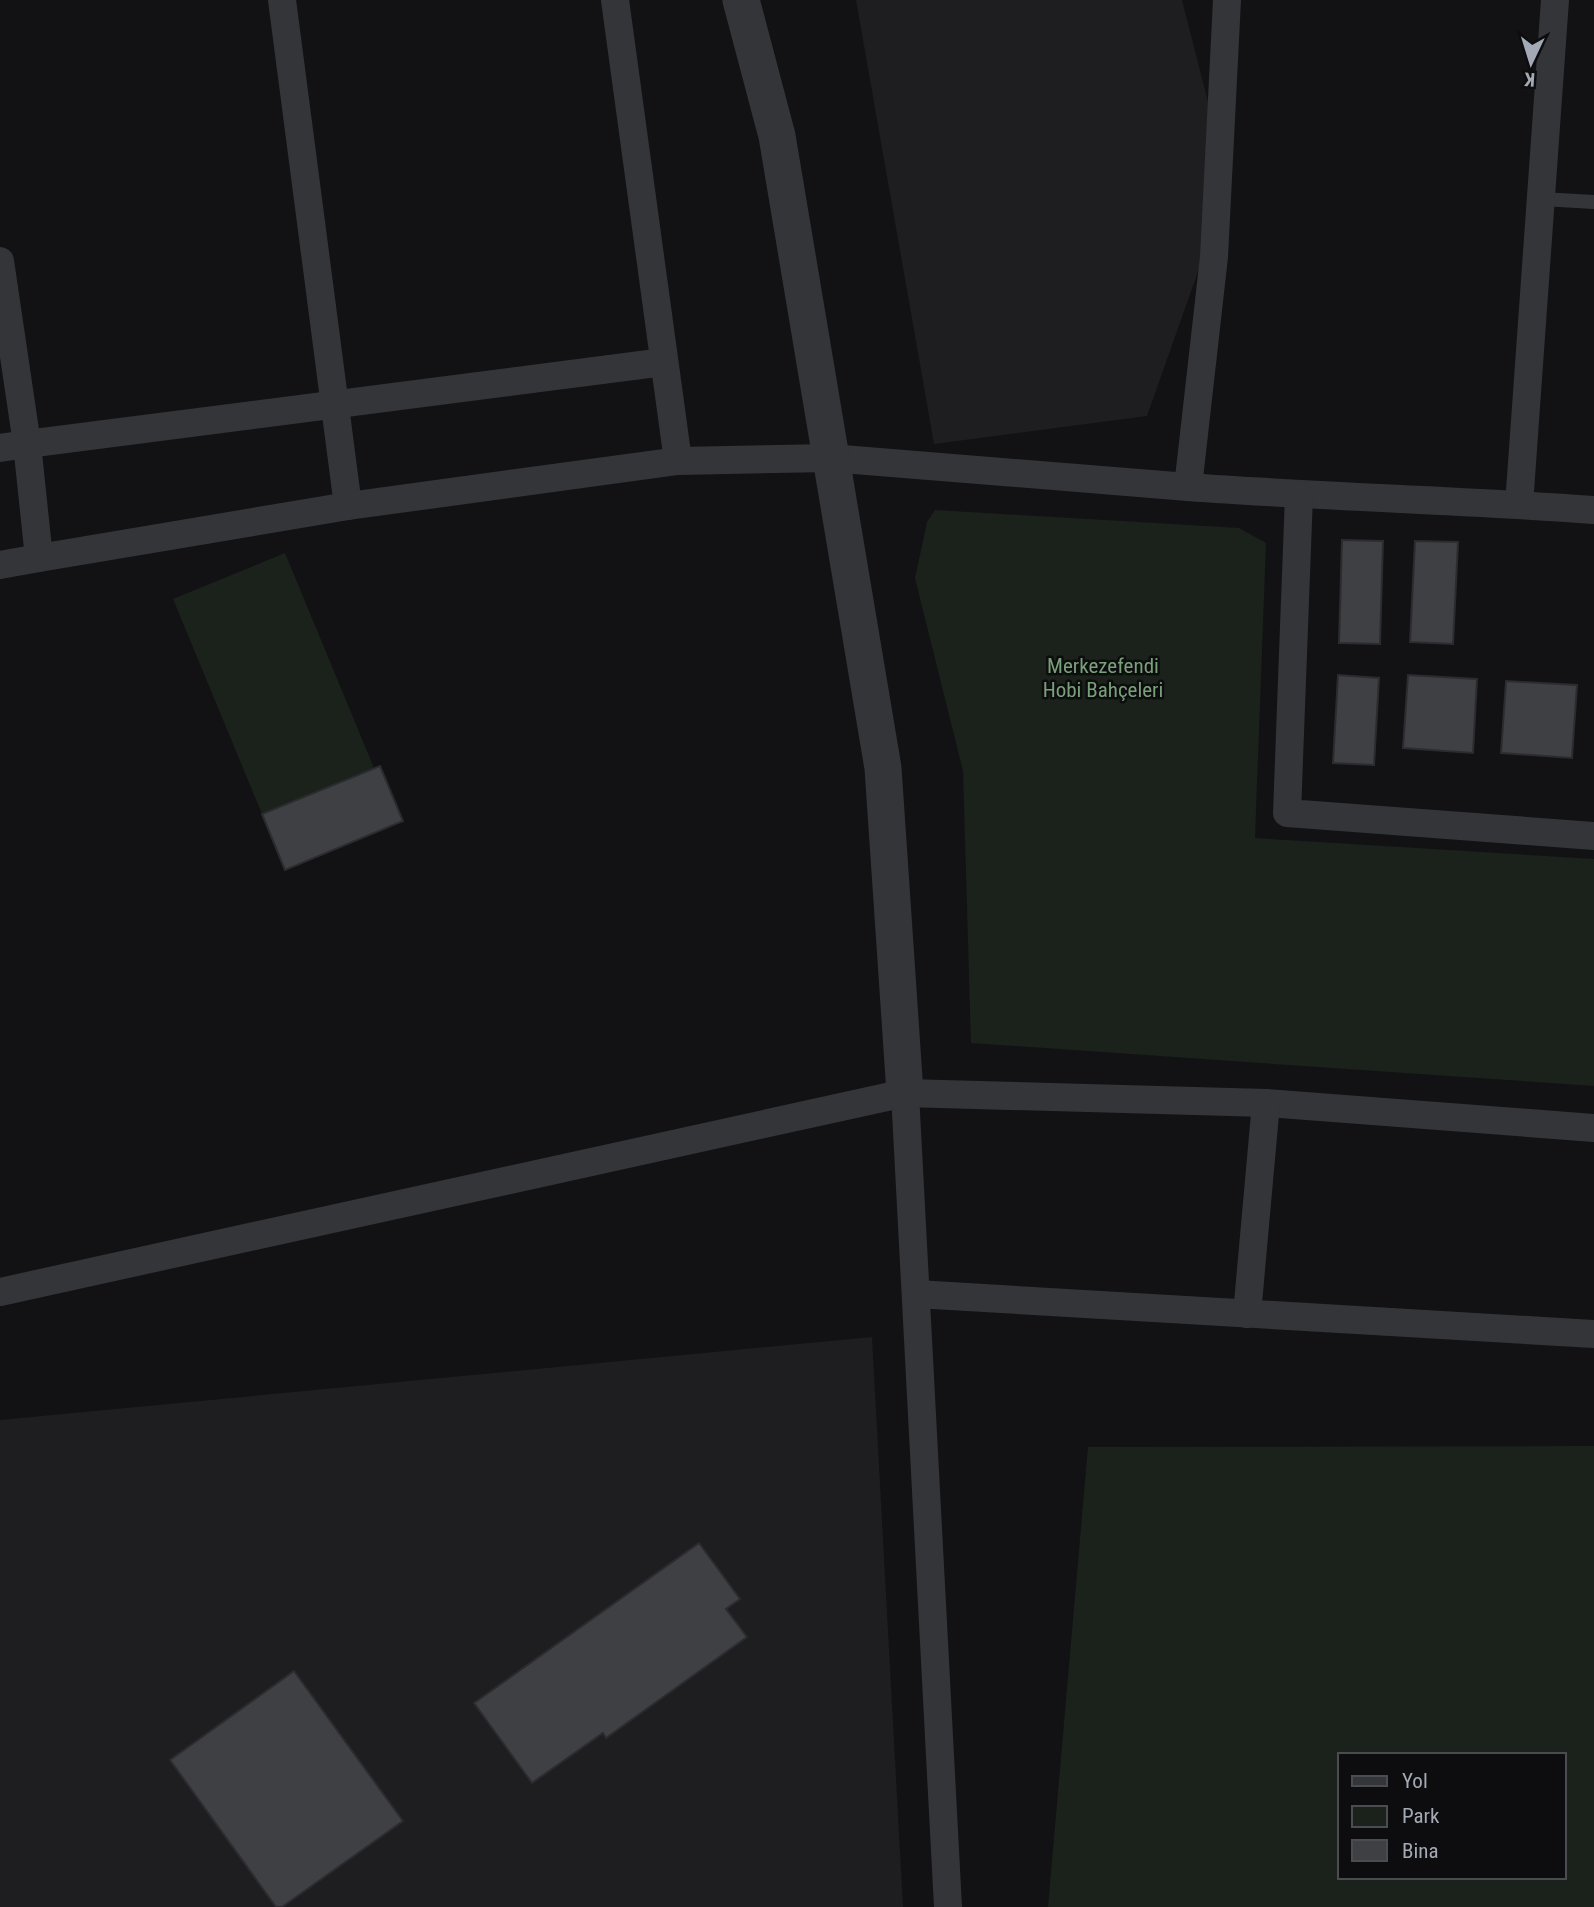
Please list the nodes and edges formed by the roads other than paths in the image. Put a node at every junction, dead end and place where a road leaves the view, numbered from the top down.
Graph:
1 (282, 0) edge
2 (615, 0) edge
3 (741, 0) edge
4 (1227, 0) edge
5 (1555, 0) edge
6 (1541, 199) junction
7 (1594, 202) edge
8 (0, 261) edge
9 (664, 362) junction
10 (334, 404) junction
11 (13, 446) edge
12 (830, 458) junction
13 (678, 461) junction
14 (1188, 487) junction
15 (1299, 495) junction
16 (1520, 505) junction
17 (348, 506) junction
18 (1594, 510) edge
19 (39, 558) junction
20 (0, 565) edge
21 (1594, 836) edge
22 (905, 1093) junction
23 (1266, 1103) junction
24 (1594, 1128) edge
25 (0, 1292) edge
26 (916, 1294) junction
27 (1247, 1314) junction
28 (1594, 1334) edge
29 (948, 1907) edge

1 - 10 street
2 - 9 street
3 - 12 street
4 - 14 street
5 - 6 street
6 - 7 lane
6 - 16 street
8 - 11 street
9 - 10 street
9 - 13 street
10 - 11 street
10 - 17 street
11 - 19 street
12 - 13 street
12 - 14 street
12 - 22 street
13 - 17 street
14 - 15 street
15 - 16 street
15 - 21 street
16 - 18 street
17 - 19 street
19 - 20 street
22 - 23 street
22 - 25 street
22 - 26 street
23 - 24 street
23 - 27 street
26 - 27 street
26 - 29 street
27 - 28 street

